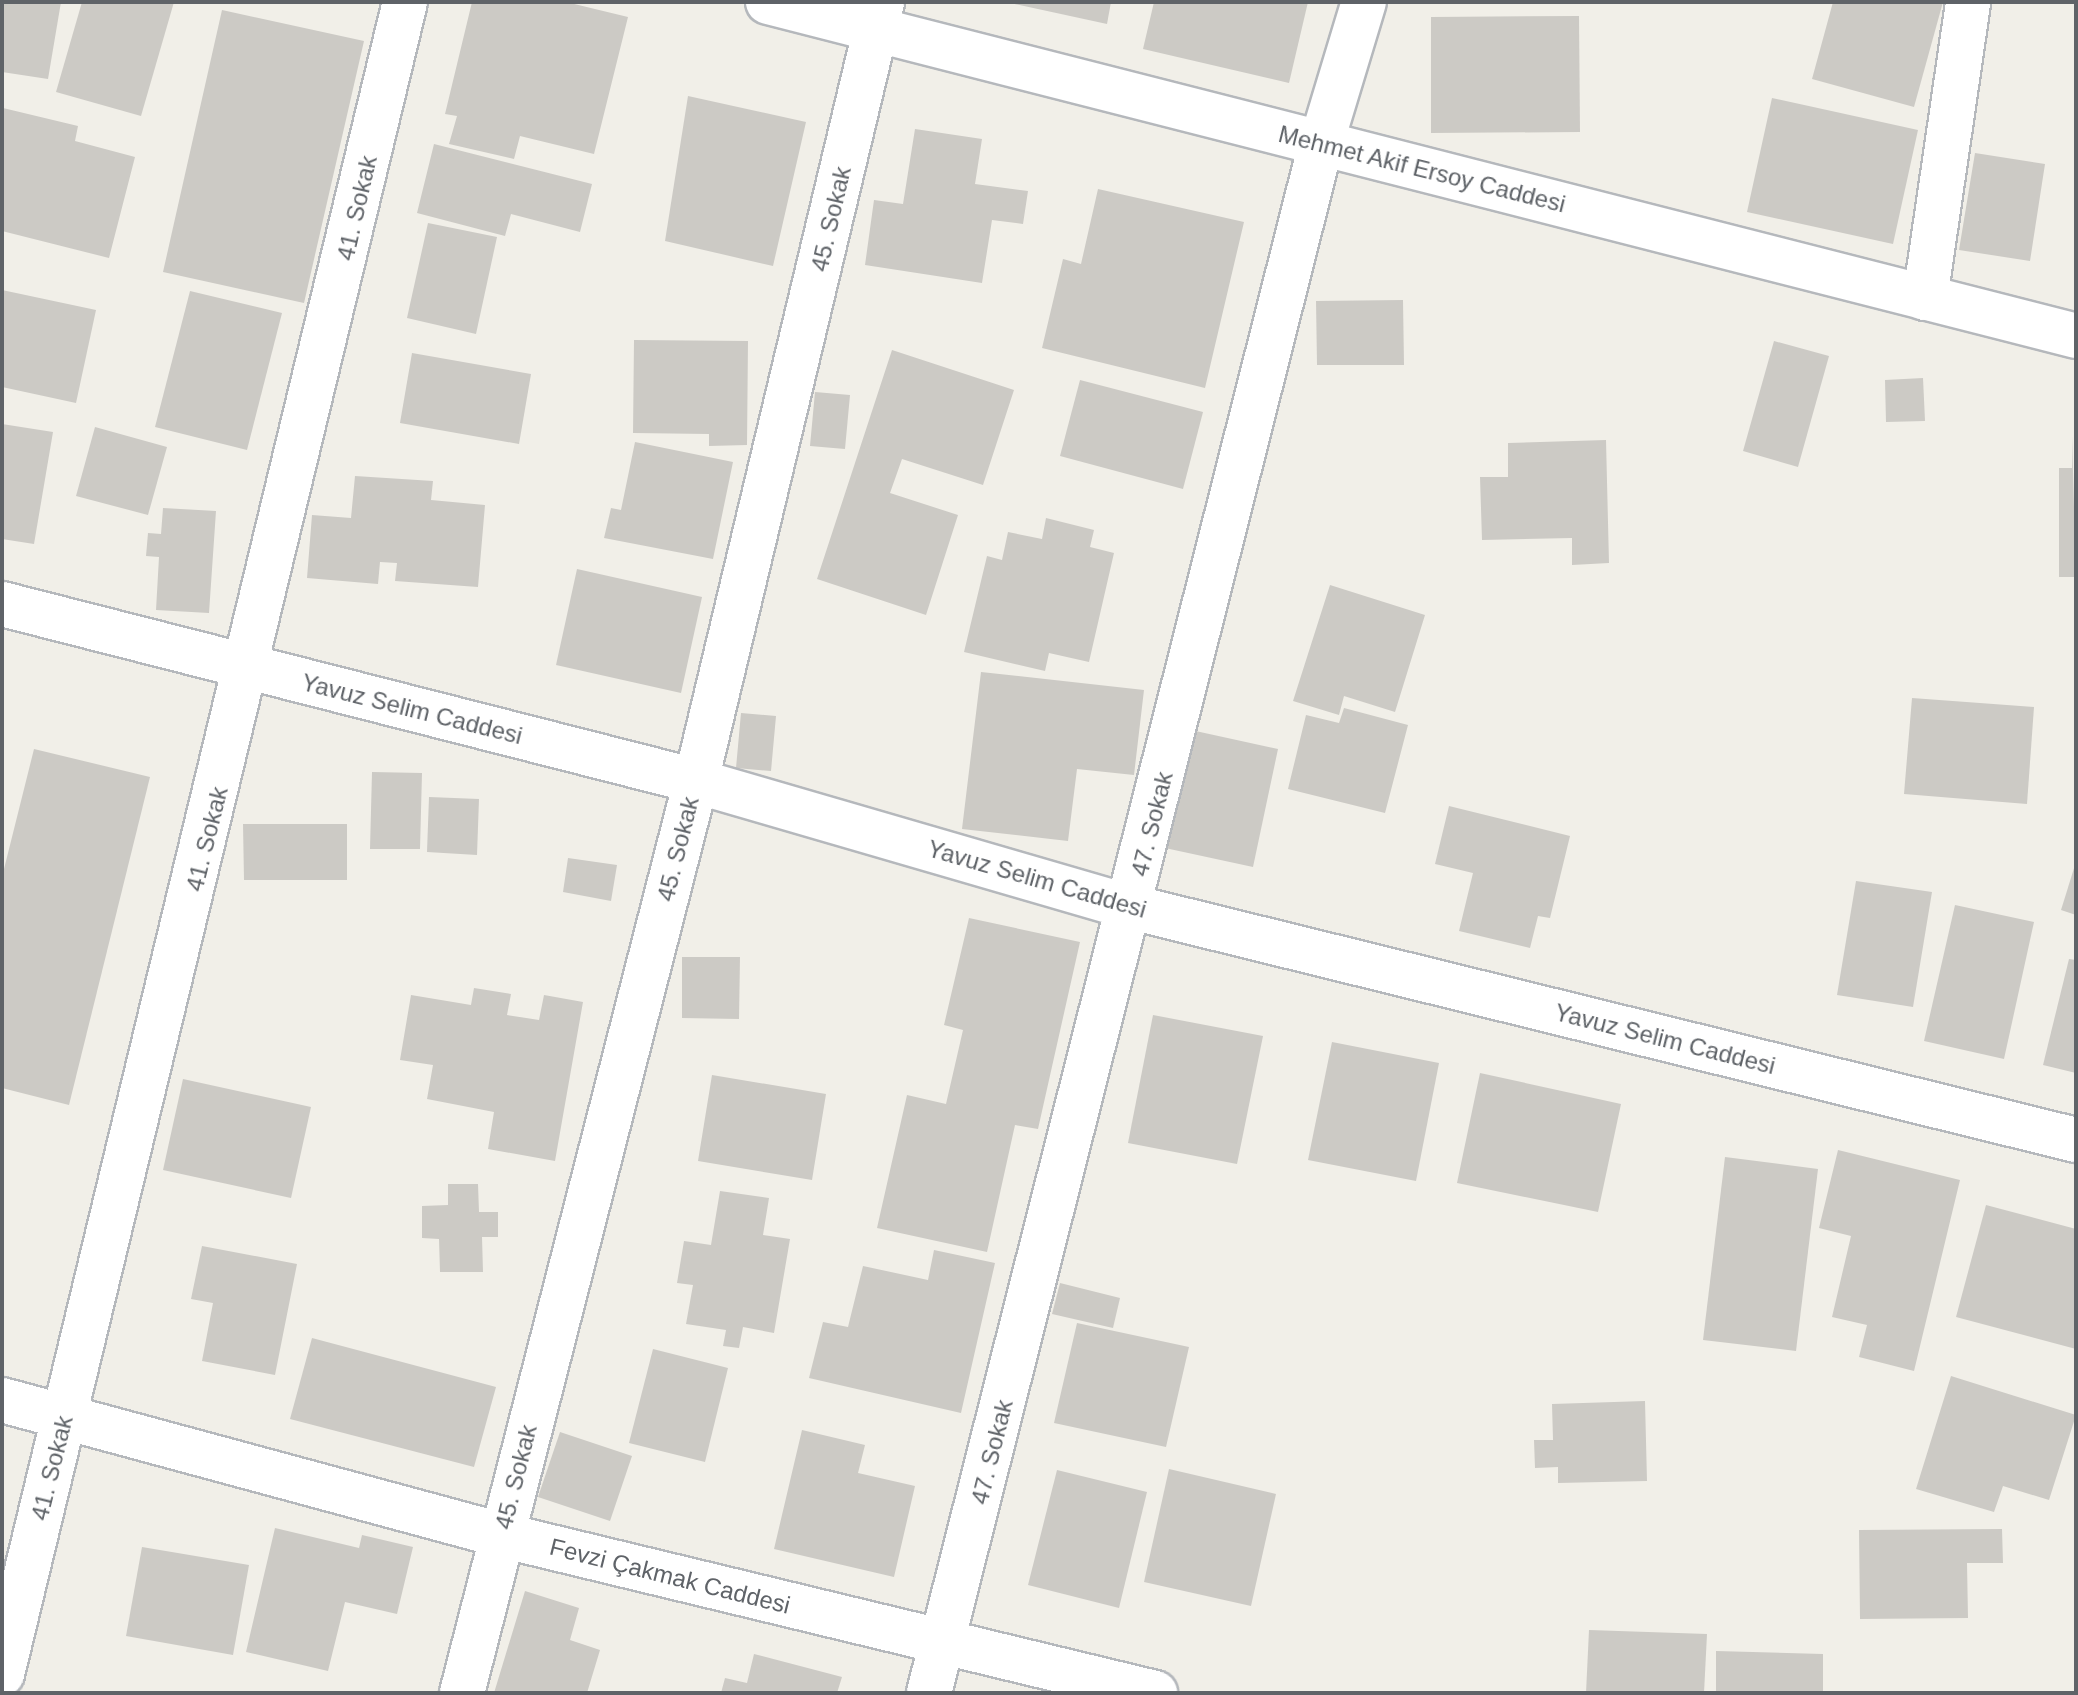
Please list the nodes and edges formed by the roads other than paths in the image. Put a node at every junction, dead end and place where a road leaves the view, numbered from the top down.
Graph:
1 (405, 2) edge
2 (768, 2) edge
3 (1364, 2) edge
4 (1968, 2) edge
5 (879, 16) edge
6 (1321, 144) junction
7 (1925, 298) junction
8 (2076, 336) edge
9 (2, 604) edge
10 (249, 667) junction
11 (696, 781) junction
12 (1131, 907) junction
13 (2076, 1140) edge
14 (2, 1400) edge
15 (65, 1417) junction
16 (501, 1535) junction
17 (943, 1642) junction
18 (2, 1674) edge
19 (462, 1693) edge
20 (929, 1693) edge
21 (1155, 1693) edge

1 - 10 street, 41. Sokak
2 - 5 street, Mehmet Akif Ersoy Caddesi
3 - 6 street, 47. Sokak
4 - 7 street
5 - 6 street, Mehmet Akif Ersoy Caddesi
5 - 11 street, 45. Sokak
6 - 7 street, Mehmet Akif Ersoy Caddesi
6 - 12 street, 47. Sokak
7 - 8 street, Mehmet Akif Ersoy Caddesi
9 - 10 street, Yavuz Selim Caddesi
10 - 11 street, Yavuz Selim Caddesi
10 - 15 street, 41. Sokak
11 - 12 street, Yavuz Selim Caddesi
11 - 16 street, 45. Sokak
12 - 13 street, Yavuz Selim Caddesi
12 - 17 street, 47. Sokak
14 - 15 street, Fevzi Çakmak Caddesi
15 - 16 street, Fevzi Çakmak Caddesi
15 - 18 street, 41. Sokak
16 - 17 street, Fevzi Çakmak Caddesi
16 - 19 street, 45. Sokak
17 - 20 street, 47. Sokak
17 - 21 street, Fevzi Çakmak Caddesi

